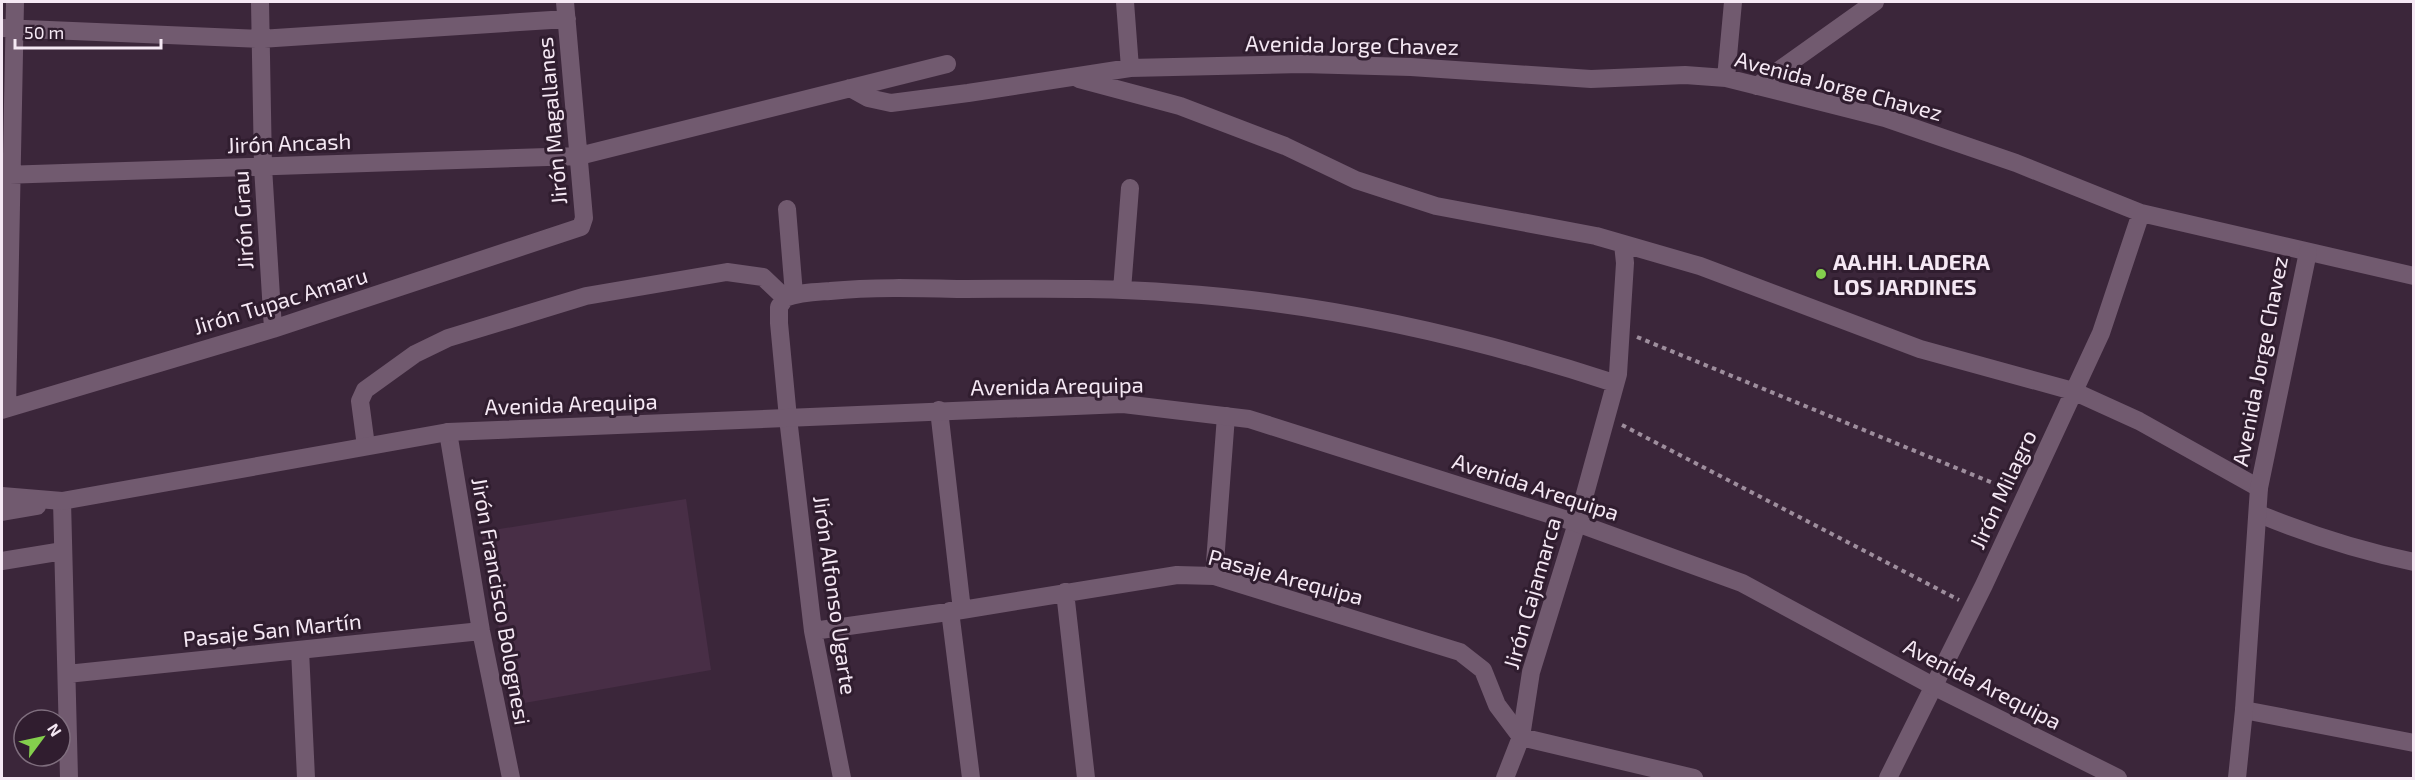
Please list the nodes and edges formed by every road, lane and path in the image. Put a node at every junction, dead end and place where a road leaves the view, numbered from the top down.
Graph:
1 (15, 2) edge
2 (260, 2) edge
3 (1125, 2) edge
4 (1733, 2) edge
5 (1875, 2) edge
6 (566, 10) edge
7 (8, 27) edge
8 (260, 39) junction
9 (947, 64) dead end
10 (1130, 68) junction
11 (1070, 77) junction
12 (1726, 78) junction
13 (1757, 86) junction
14 (850, 88) junction
15 (579, 156) junction
16 (263, 167) junction
17 (6, 175) edge
18 (1130, 188) dead end
19 (787, 209) dead end
20 (2141, 213) junction
21 (572, 231) joint
22 (1623, 244) junction
23 (2308, 252) junction
24 (2414, 276) edge
25 (1122, 290) junction
26 (790, 296) junction
27 (273, 329) junction
28 (1620, 330) junction
29 (1614, 383) junction
30 (2073, 391) junction
31 (4, 409) edge
32 (939, 410) junction
33 (1226, 416) junction
34 (1605, 417) junction
35 (788, 418) junction
36 (448, 432) junction
37 (366, 446) junction
38 (2259, 488) junction
39 (2, 496) edge
40 (2025, 496) junction
41 (62, 501) junction
42 (2, 512) edge
43 (2259, 514) junction
44 (1576, 523) junction
45 (63, 551) junction
46 (2, 561) edge
47 (2414, 562) edge
48 (1214, 576) junction
49 (1065, 592) junction
50 (1973, 608) junction
51 (956, 610) junction
52 (481, 631) junction
53 (813, 631) junction
54 (300, 650) junction
55 (67, 674) junction
56 (1933, 686) junction
57 (2244, 710) junction
58 (1521, 737) junction
59 (2414, 743) edge
60 (69, 778) edge
61 (306, 778) edge
62 (511, 778) edge
63 (842, 778) edge
64 (971, 778) edge
65 (1086, 778) edge
66 (1505, 778) edge
67 (1694, 778) edge
68 (1888, 778) edge
69 (2118, 778) edge
70 (2237, 778) edge

1 - 7 street
2 - 8 street, Jirón Grau
3 - 10 street
4 - 12 street
5 - 13 street
6 - 8 street
6 - 15 street, Jirón Magallanes
7 - 8 street
7 - 17 street
8 - 16 street, Jirón Grau
9 - 14 street, Jirón Ancash
10 - 11 street, Avenida Jorge Chavez
10 - 12 street, Avenida Jorge Chavez
11 - 14 street, Avenida Jorge Chavez
11 - 22 street
12 - 13 street, Avenida Jorge Chavez
13 - 20 street, Avenida Jorge Chavez
14 - 15 street, Jirón Ancash
15 - 16 street, Jirón Ancash
15 - 21 street, Jirón Magallanes
16 - 17 street, Jirón Ancash
16 - 27 street, Jirón Grau
17 - 31 street
18 - 25 street
19 - 26 street, Jirón Alfonso Ugarte
20 - 23 street, Avenida Jorge Chavez
20 - 30 street, Jirón Milagro
21 - 27 street, Jirón Tupac Amaru
22 - 28 street, Jirón Cajamarca
22 - 30 street
23 - 24 street
23 - 38 street, Avenida Jorge Chavez
25 - 26 street
25 - 29 street
26 - 35 street, Jirón Alfonso Ugarte
26 - 37 street
27 - 31 street, Jirón Tupac Amaru
28 - 29 street, Jirón Cajamarca
28 - 40 path
29 - 34 street, Jirón Cajamarca
30 - 38 street
30 - 40 street, Jirón Milagro
32 - 33 street, Avenida Arequipa
32 - 35 street, Avenida Arequipa
32 - 51 street
33 - 44 street, Avenida Arequipa
33 - 48 street
34 - 44 street, Jirón Cajamarca
34 - 50 path
35 - 36 street, Avenida Arequipa
35 - 53 street, Jirón Alfonso Ugarte
36 - 37 street, Avenida Arequipa
36 - 52 street, Jirón Francisco Bolognesi
37 - 41 street, Avenida Arequipa
38 - 43 street, Avenida Jorge Chavez
39 - 41 street, Avenida Arequipa
40 - 50 street, Jirón Milagro
41 - 42 street
41 - 45 street
43 - 47 street
43 - 57 street, Avenida Jorge Chavez
44 - 56 street, Avenida Arequipa
44 - 58 street, Jirón Cajamarca
45 - 46 street
45 - 55 street
48 - 49 street, Pasaje Arequipa
48 - 58 street, Pasaje Arequipa
49 - 51 street, Pasaje Arequipa
49 - 65 street
50 - 56 street, Jirón Milagro
51 - 53 street, Pasaje Arequipa
51 - 64 street
52 - 54 street, Pasaje San Martín
52 - 62 street, Jirón Francisco Bolognesi
53 - 63 street, Jirón Alfonso Ugarte
54 - 55 street, Pasaje San Martín
54 - 61 street
55 - 60 street
56 - 68 street, Jirón Milagro
56 - 69 street, Avenida Arequipa
57 - 59 street
57 - 70 street, Avenida Jorge Chavez
58 - 66 street, Jirón Cajamarca
58 - 67 street

